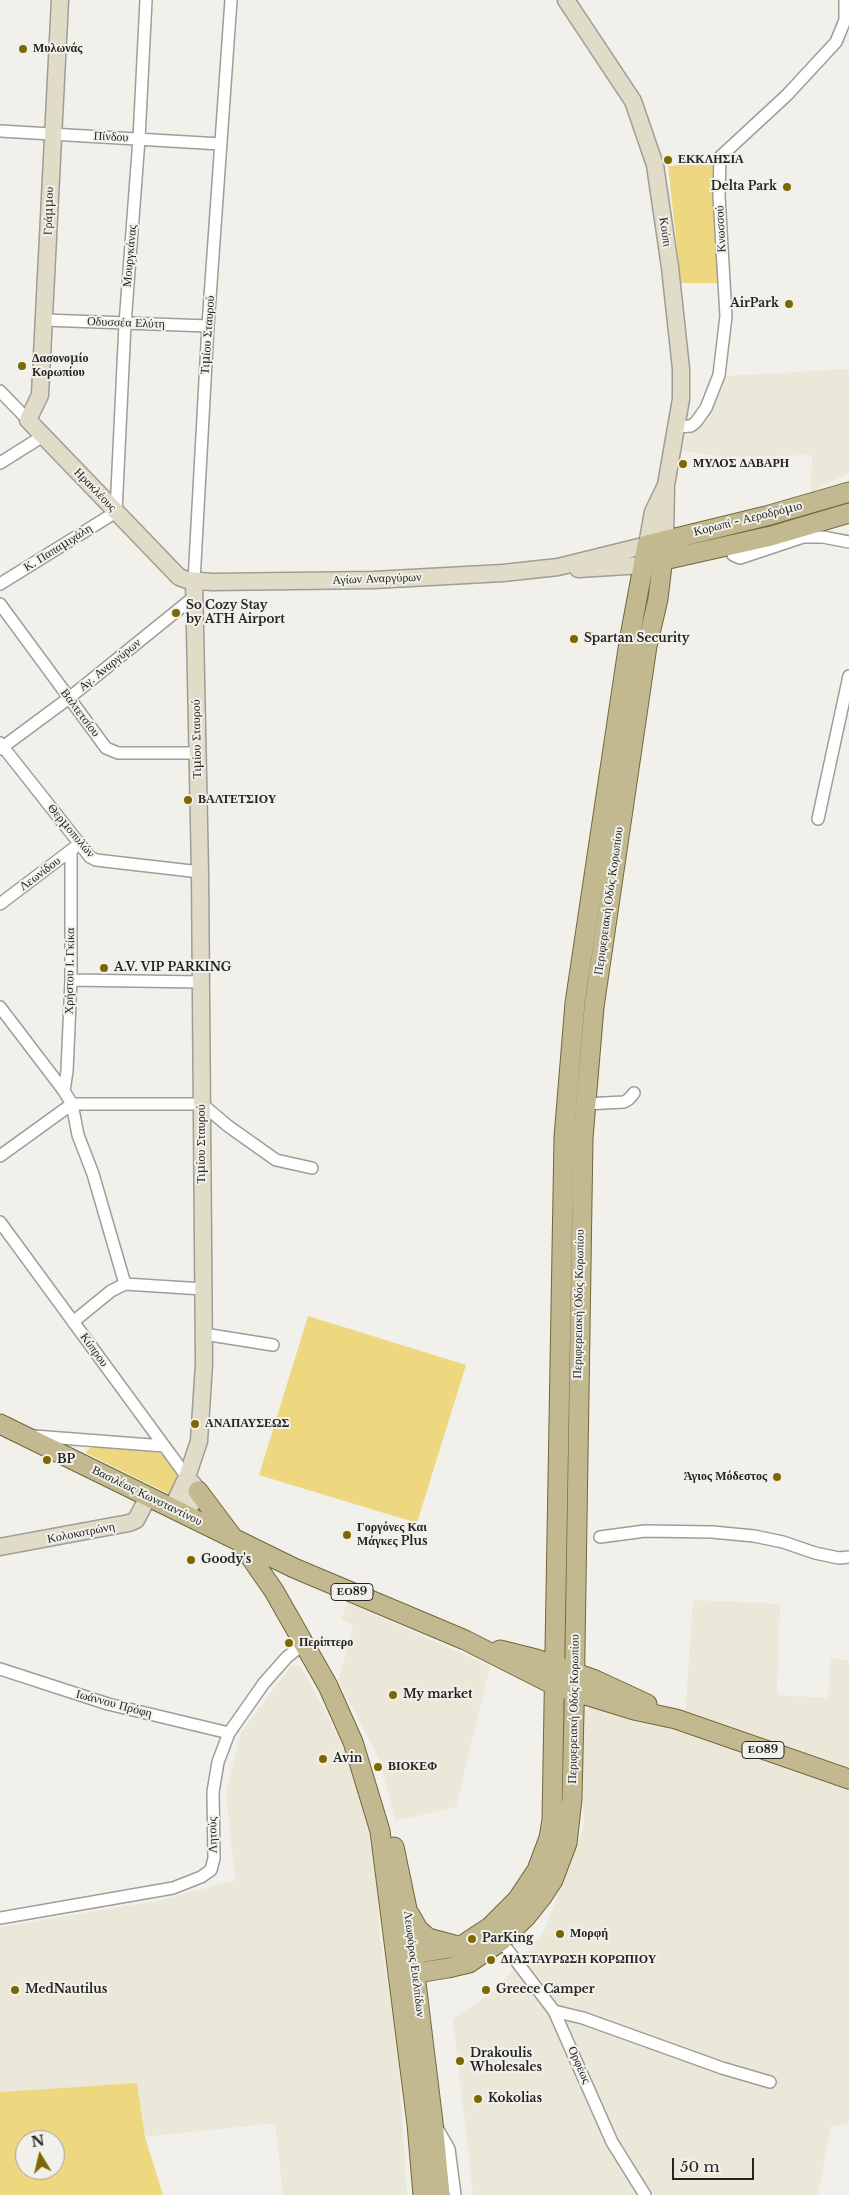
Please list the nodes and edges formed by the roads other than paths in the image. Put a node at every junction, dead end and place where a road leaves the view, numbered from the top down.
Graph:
1 (60, 0) edge
2 (146, 0) edge
3 (232, 0) edge
4 (566, 0) edge
5 (845, 0) edge
6 (0, 131) edge
7 (52, 134) junction
8 (139, 139) junction
9 (221, 144) junction
10 (44, 320) junction
11 (125, 324) junction
12 (208, 326) junction
13 (0, 391) edge
14 (28, 420) junction
15 (677, 427) junction
16 (43, 436) junction
17 (0, 463) edge
18 (666, 485) junction
19 (845, 490) edge
20 (116, 512) junction
21 (849, 513) edge
22 (665, 540) junction
23 (849, 542) edge
24 (647, 545) junction
25 (731, 545) junction
26 (686, 556) junction
27 (662, 561) junction
28 (643, 565) junction
29 (558, 567) junction
30 (0, 584) edge
31 (194, 589) junction
32 (658, 599) junction
33 (0, 604) edge
34 (849, 676) edge
35 (69, 698) junction
36 (1, 747) edge
37 (198, 753) junction
38 (818, 819) dead end
39 (76, 847) junction
40 (200, 872) junction
41 (0, 904) edge
42 (71, 980) junction
43 (200, 982) junction
44 (0, 1007) edge
45 (64, 1091) junction
46 (634, 1092) dead end
47 (72, 1104) junction
48 (202, 1104) junction
49 (585, 1104) junction
50 (0, 1156) edge
51 (312, 1168) dead end
52 (0, 1222) edge
53 (125, 1284) junction
54 (203, 1289) junction
55 (73, 1322) junction
56 (204, 1334) junction
57 (273, 1345) dead end
58 (0, 1424) edge
59 (24, 1436) junction
60 (164, 1446) junction
61 (193, 1484) junction
62 (148, 1497) junction
63 (179, 1512) junction
64 (600, 1537) dead end
65 (236, 1540) junction
66 (0, 1547) edge
67 (849, 1557) edge
68 (465, 1640) junction
69 (305, 1643) junction
70 (556, 1666) junction
71 (0, 1669) edge
72 (575, 1673) junction
73 (556, 1686) junction
74 (574, 1692) junction
75 (676, 1720) junction
76 (229, 1733) junction
77 (353, 1742) junction
78 (849, 1780) edge
79 (407, 1909) junction
80 (0, 1918) edge
81 (501, 1941) junction
82 (461, 1946) junction
83 (405, 1965) junction
84 (448, 1968) junction
85 (418, 2002) junction
86 (554, 2011) junction
87 (770, 2082) dead end
88 (433, 2122) junction
89 (423, 2195) edge
90 (440, 2195) edge
91 (454, 2195) edge
92 (645, 2195) edge

1 - 7 street, Γράμμου
2 - 8 street, Μουργκάνας
3 - 9 street, Τιμίου Σταυρού
4 - 15 street, Κούπι
5 - 15 street, Κνωσσού
6 - 7 street, Πίνδου
7 - 8 street, Πίνδου
7 - 10 street, Γράμμου
8 - 9 street, Πίνδου
8 - 11 street, Μουργκάνας
9 - 12 street, Τιμίου Σταυρού
10 - 11 street, Οδυσσέα Ελύτη
10 - 14 street, Γράμμου
11 - 12 street, Οδυσσέα Ελύτη
11 - 20 street, Μουργκάνας
12 - 31 street, Τιμίου Σταυρού
13 - 14 street, Ηρακλέους
14 - 16 street, Ηρακλέους
15 - 18 street, Κούπι
16 - 17 street
16 - 20 street, Ηρακλέους
18 - 22 street, Κούπι
18 - 24 street, Κούπι
19 - 22 main road, Κορωπί - Αεροδρόμιο
20 - 30 street, Κ. Παπαμιχάλη
20 - 31 street, Ηρακλέους
21 - 25 main road, Κορωπί - Αεροδρόμιο
22 - 24 main road, Κορωπί - Αεροδρόμιο
22 - 27 main road, Περιφερειακή Οδός Κορωπίου
23 - 25 street
24 - 28 main road, Περιφερειακή Οδός Κορωπίου
24 - 29 street, Αγίων Αναργύρων
25 - 26 main road, Κορωπί - Αεροδρόμιο
26 - 27 main road, Κορωπί - Αεροδρόμιο
26 - 32 main road
27 - 28 main road, Αγίων Αναργύρων
27 - 32 main road, Περιφερειακή Οδός Κορωπίου
28 - 29 street, Αγίων Αναργύρων
28 - 70 main road, Περιφερειακή Οδός Κορωπίου
29 - 31 street, Αγίων Αναργύρων
31 - 35 street, Αγ. Αναργύρων
31 - 37 street, Τιμίου Σταυρού
32 - 49 main road, Περιφερειακή Οδός Κορωπίου
33 - 35 street, Βαλτετσίου
34 - 38 street
35 - 36 street, Αγ. Αναργύρων
35 - 37 street, Βαλτετσίου
36 - 39 street, Θερμοπυλών
37 - 40 street, Τιμίου Σταυρού
39 - 40 street, Θερμοπυλών
39 - 41 street, Λεωνίδου
39 - 42 street, Χρήστου Ι. Γκίκα
40 - 43 street, Τιμίου Σταυρού
42 - 43 street
42 - 45 street, Χρήστου Ι. Γκίκα
43 - 48 street, Τιμίου Σταυρού
44 - 45 street
45 - 47 street
46 - 49 street
47 - 48 street
47 - 50 street
47 - 53 street
48 - 51 street
48 - 54 street, Τιμίου Σταυρού
49 - 72 main road, Περιφερειακή Οδός Κορωπίου
52 - 55 street, Κύπρου
53 - 54 street
53 - 55 street
54 - 56 street, Τιμίου Σταυρού
55 - 60 street, Κύπρου
56 - 57 street
56 - 61 street, Τιμίου Σταυρού
58 - 59 main road, Βασιλέως Κωνσταντίνου / ΕΟ89
59 - 60 street
59 - 62 main road, Βασιλέως Κωνσταντίνου / ΕΟ89
60 - 61 street, Κύπρου
61 - 63 street, Τιμίου Σταυρού
61 - 65 main road, Λεωφόρος Ευελπίδων
62 - 63 main road, Βασιλέως Κωνσταντίνου / ΕΟ89
62 - 66 street, Κολοκοτρώνη
63 - 65 main road, Βασιλέως Κωνσταντίνου / ΕΟ89
64 - 67 street
65 - 68 main road, ΕΟ89
65 - 69 main road, Λεωφόρος Ευελπίδων
68 - 70 main road, ΕΟ89
68 - 73 main road, ΕΟ89
69 - 76 street, Λητούς
69 - 77 main road, Λεωφόρος Ευελπίδων
70 - 72 main road, ΕΟ89
70 - 73 main road, Περιφερειακή Οδός Κορωπίου
71 - 76 street, Ιωάννου Πρόφη
72 - 74 main road, Περιφερειακή Οδός Κορωπίου
72 - 75 main road, ΕΟ89
73 - 74 main road, ΕΟ89
73 - 82 main road, Περιφερειακή Οδός Κορωπίου
74 - 75 main road, ΕΟ89
74 - 81 main road, Περιφερειακή Οδός Κορωπίου
75 - 78 main road, ΕΟ89
76 - 80 street, Λητούς
77 - 79 main road, Λεωφόρος Ευελπίδων
77 - 83 main road, Λεωφόρος Ευελπίδων
79 - 82 main road
79 - 83 main road, Λεωφόρος Ευελπίδων
81 - 84 main road, Περιφερειακή Οδός Κορωπίου
81 - 86 street, Ορφέως
82 - 83 main road, Περιφερειακή Οδός Κορωπίου
83 - 84 main road, Περιφερειακή Οδός Κορωπίου
83 - 85 main road, Λεωφόρος Ευελπίδων
83 - 89 main road, Λεωφόρος Ευελπίδων
84 - 85 main road
85 - 88 main road, Λεωφόρος Ευελπίδων
86 - 87 street
86 - 92 street, Ορφέως
88 - 90 main road, Λεωφόρος Ευελπίδων
88 - 91 street

